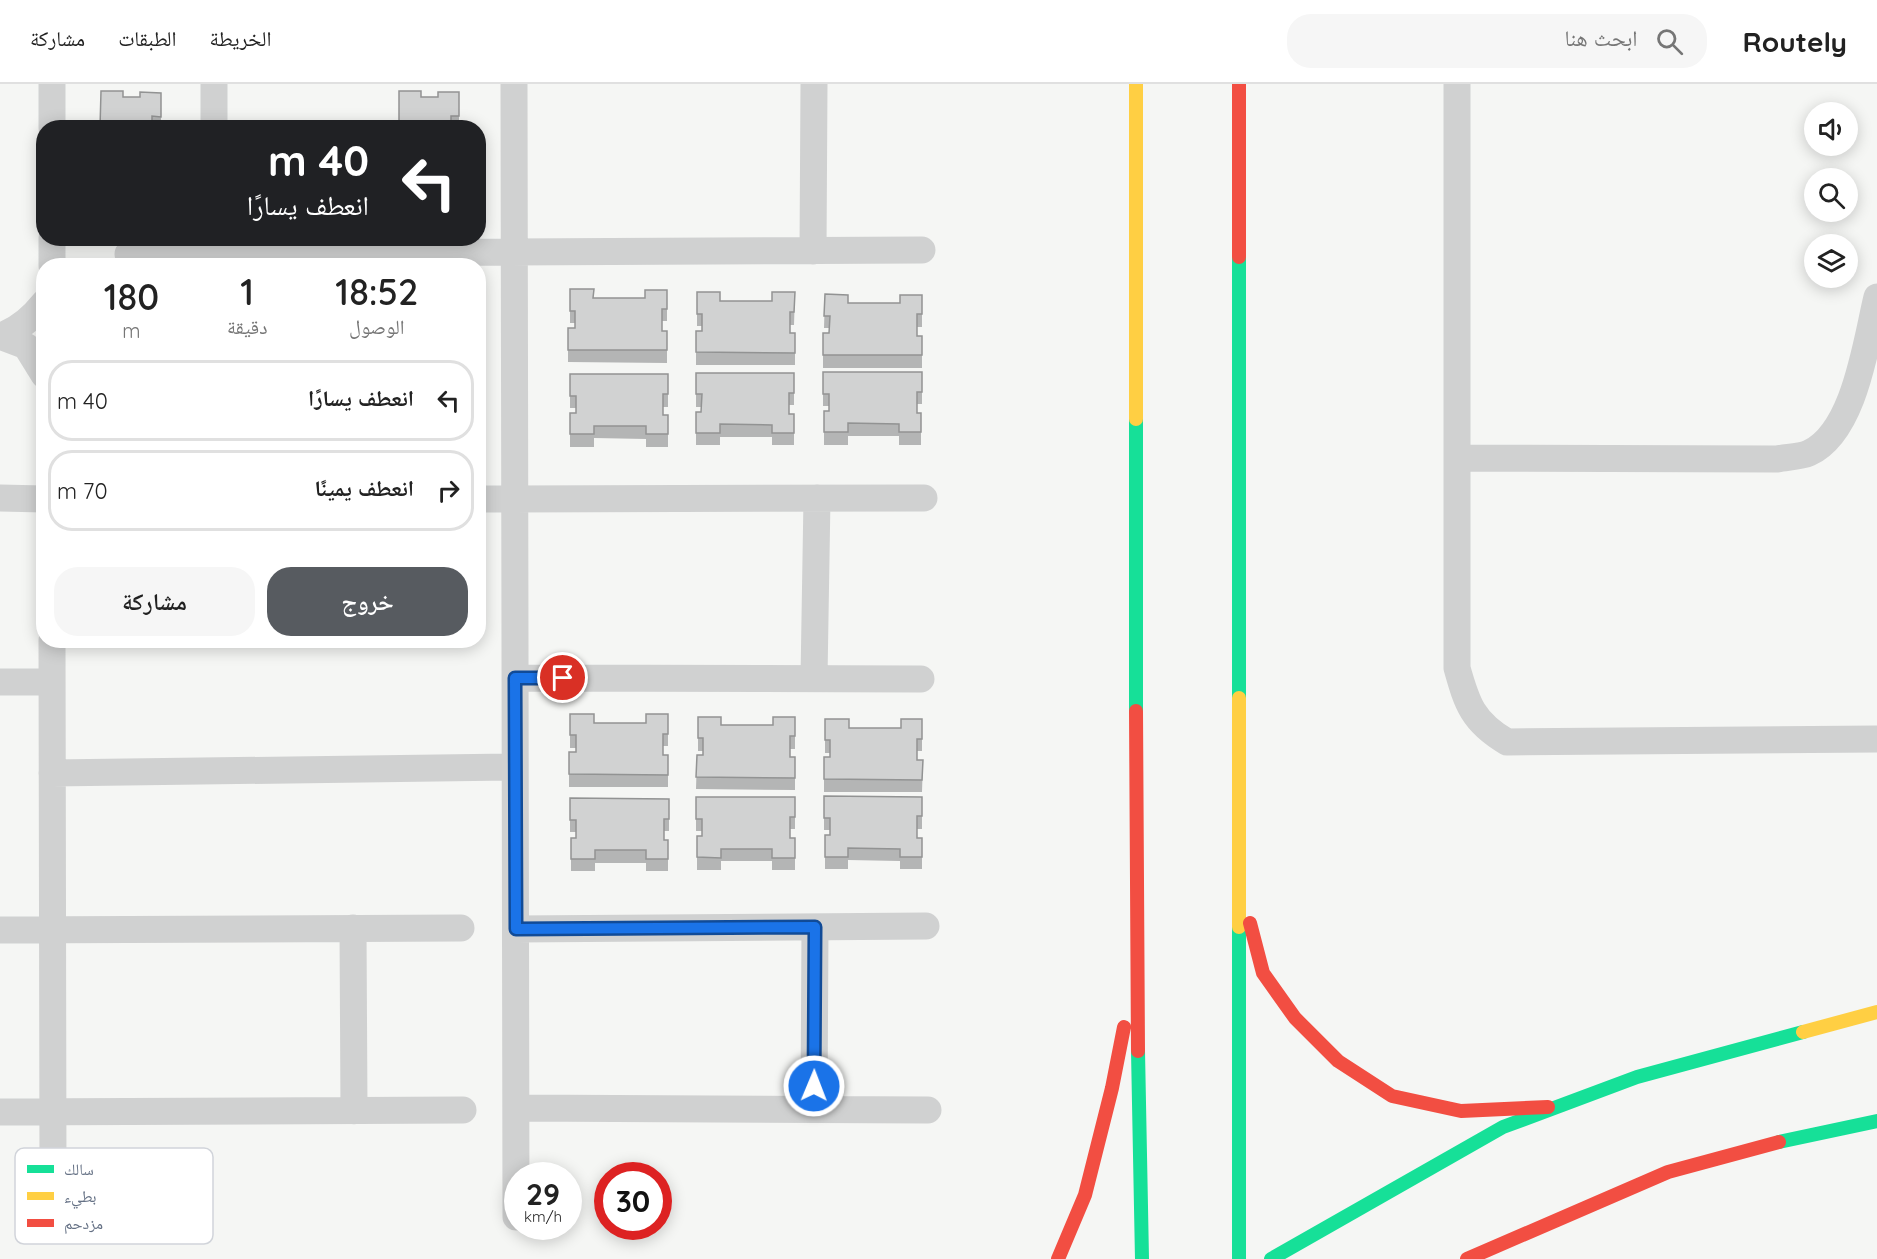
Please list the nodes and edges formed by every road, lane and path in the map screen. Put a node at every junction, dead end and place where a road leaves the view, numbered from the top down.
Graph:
1 (52, 84) edge
2 (214, 84) edge
3 (514, 84) edge
4 (814, 84) edge
5 (1136, 84) edge
6 (1239, 84) edge
7 (1457, 84) edge
8 (52, 120) edge
9 (214, 120) edge
10 (213, 246) edge
11 (922, 250) dead end
12 (813, 251) junction
13 (515, 252) junction
14 (128, 254) dead end
15 (1877, 297) edge
16 (36, 312) edge
17 (0, 336) edge
18 (36, 362) edge
19 (1457, 458) junction
20 (0, 498) edge
21 (817, 498) junction
22 (924, 498) dead end
23 (36, 499) edge
24 (486, 499) edge
25 (515, 499) junction
26 (52, 648) edge
27 (515, 678) junction
28 (814, 678) junction
29 (921, 679) dead end
30 (0, 681) edge
31 (52, 682) junction
32 (1877, 739) edge
33 (515, 767) junction
34 (52, 773) junction
35 (1239, 877) junction
36 (926, 926) dead end
37 (815, 927) junction
38 (353, 928) junction
39 (461, 928) dead end
40 (516, 929) junction
41 (0, 930) edge
42 (52, 930) junction
43 (1136, 960) junction
44 (1877, 1012) edge
45 (1558, 1107) junction
46 (516, 1108) junction
47 (814, 1109) junction
48 (354, 1110) junction
49 (463, 1110) dead end
50 (928, 1110) dead end
51 (0, 1112) edge
52 (53, 1112) junction
53 (1877, 1121) edge
54 (53, 1148) edge
55 (516, 1162) edge
56 (1538, 1228) junction
57 (1058, 1259) edge
58 (1142, 1259) edge
59 (1239, 1259) edge
60 (1271, 1259) edge
61 (1467, 1259) edge
62 (1499, 1259) edge

1 - 8 street
2 - 9 street
3 - 13 street
4 - 12 street
5 - 43 main road
6 - 35 main road
7 - 19 street
10 - 13 street
10 - 14 street
11 - 12 street
12 - 13 street
13 - 25 street
15 - 19 street
16 - 17 street
17 - 18 street
19 - 32 street
20 - 23 street
21 - 22 street
21 - 25 street
21 - 28 street
24 - 25 street
25 - 27 street
26 - 31 street
27 - 28 street
27 - 33 street
28 - 29 street
30 - 31 street
31 - 34 street
33 - 34 street
33 - 40 street
34 - 42 street
35 - 45 main road
35 - 59 main road
36 - 37 street
37 - 40 street
37 - 47 street
38 - 39 street
38 - 42 street
38 - 48 street
40 - 46 street
41 - 42 street
42 - 52 street
43 - 57 main road
43 - 58 main road
44 - 45 main road
45 - 60 main road
46 - 47 street
46 - 55 street
47 - 50 street
48 - 49 street
48 - 52 street
51 - 52 street
52 - 54 street
53 - 56 main road
56 - 61 main road
56 - 62 main road

